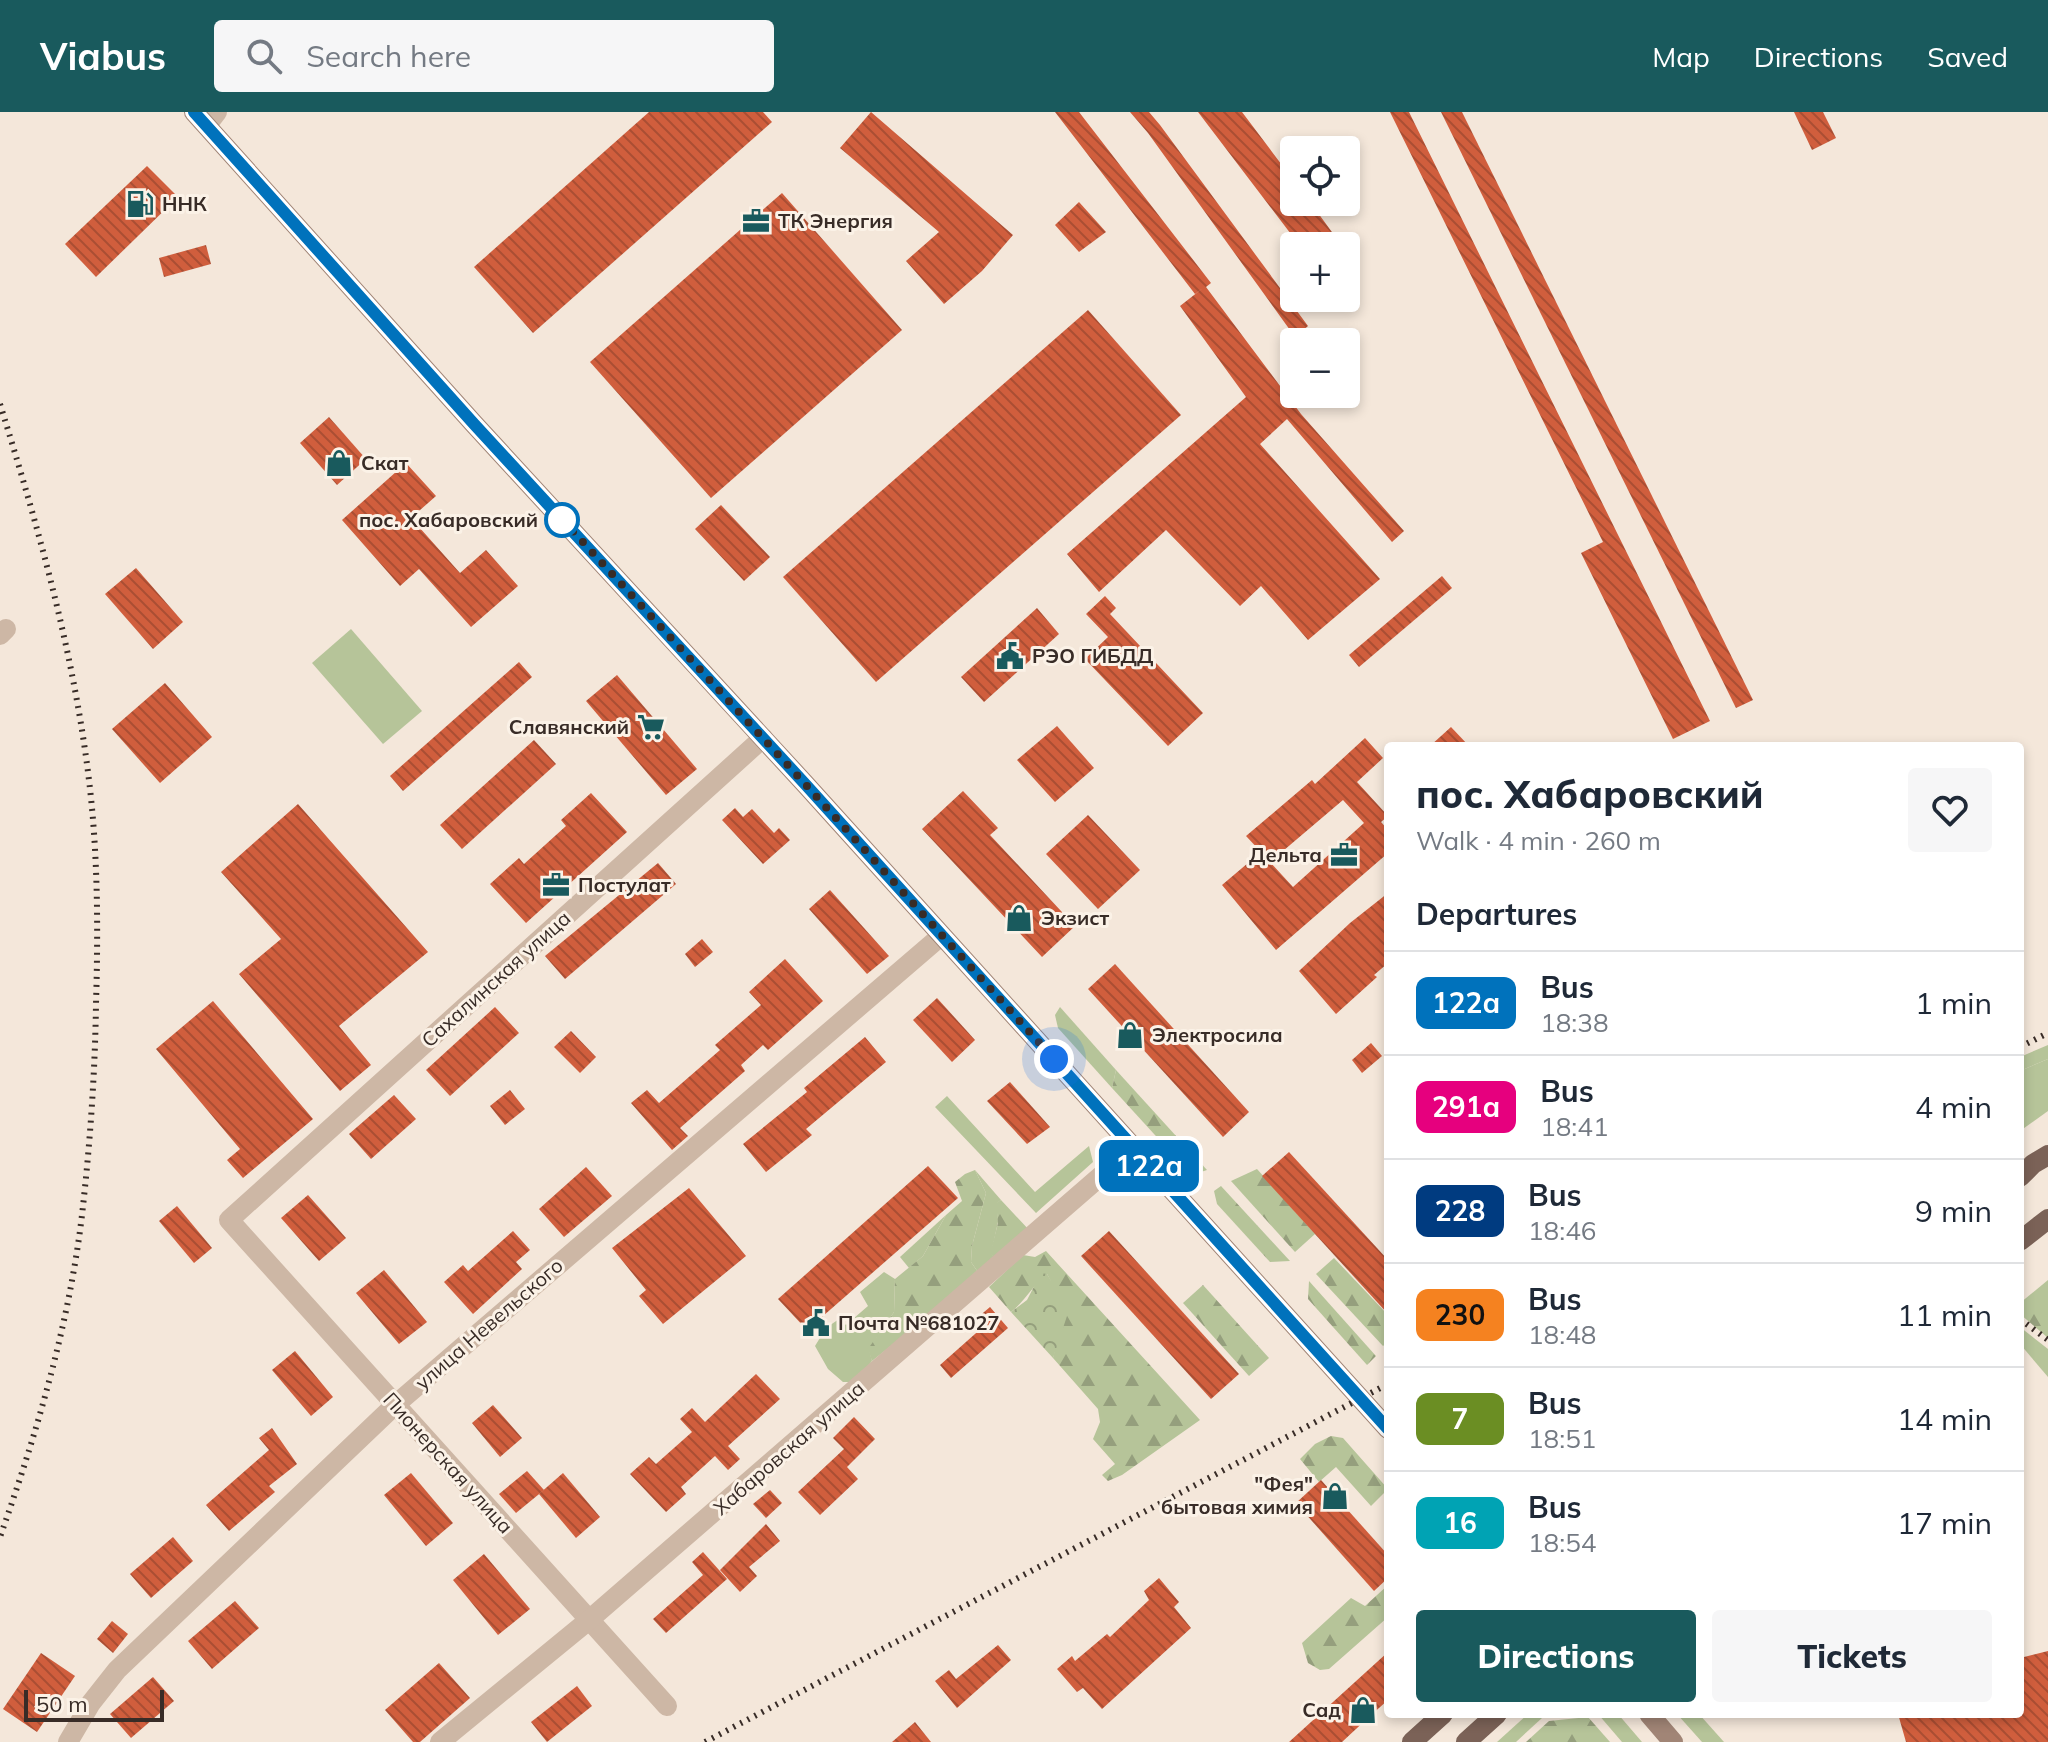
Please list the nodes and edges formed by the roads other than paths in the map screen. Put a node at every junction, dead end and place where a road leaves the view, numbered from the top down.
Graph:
1 (206, 116) edge
2 (763, 738) junction
3 (941, 936) junction
4 (1133, 1148) junction
5 (2048, 1155) edge
6 (2024, 1173) edge
7 (2048, 1219) edge
8 (229, 1220) joint
9 (2024, 1238) edge
10 (395, 1405) junction
11 (1384, 1425) edge
12 (589, 1620) junction
13 (667, 1706) dead end
14 (1439, 1718) edge
15 (1493, 1718) edge
16 (1652, 1718) edge
17 (68, 1742) edge
18 (440, 1742) edge
19 (1412, 1742) edge
20 (1466, 1742) edge
21 (1673, 1742) edge

1 - 2 main road
2 - 3 main road
2 - 8 street, Сахалинская улица
3 - 4 main road
3 - 10 street, улица Невельского
4 - 11 main road
4 - 12 street, Хабаровская улица
5 - 6 main road
7 - 9 main road
8 - 10 street, Пионерская улица
10 - 12 street, Пионерская улица
10 - 17 street, улица Невельского
12 - 13 street, Пионерская улица
12 - 18 street, Хабаровская улица
14 - 19 main road
15 - 20 main road
16 - 21 main road

